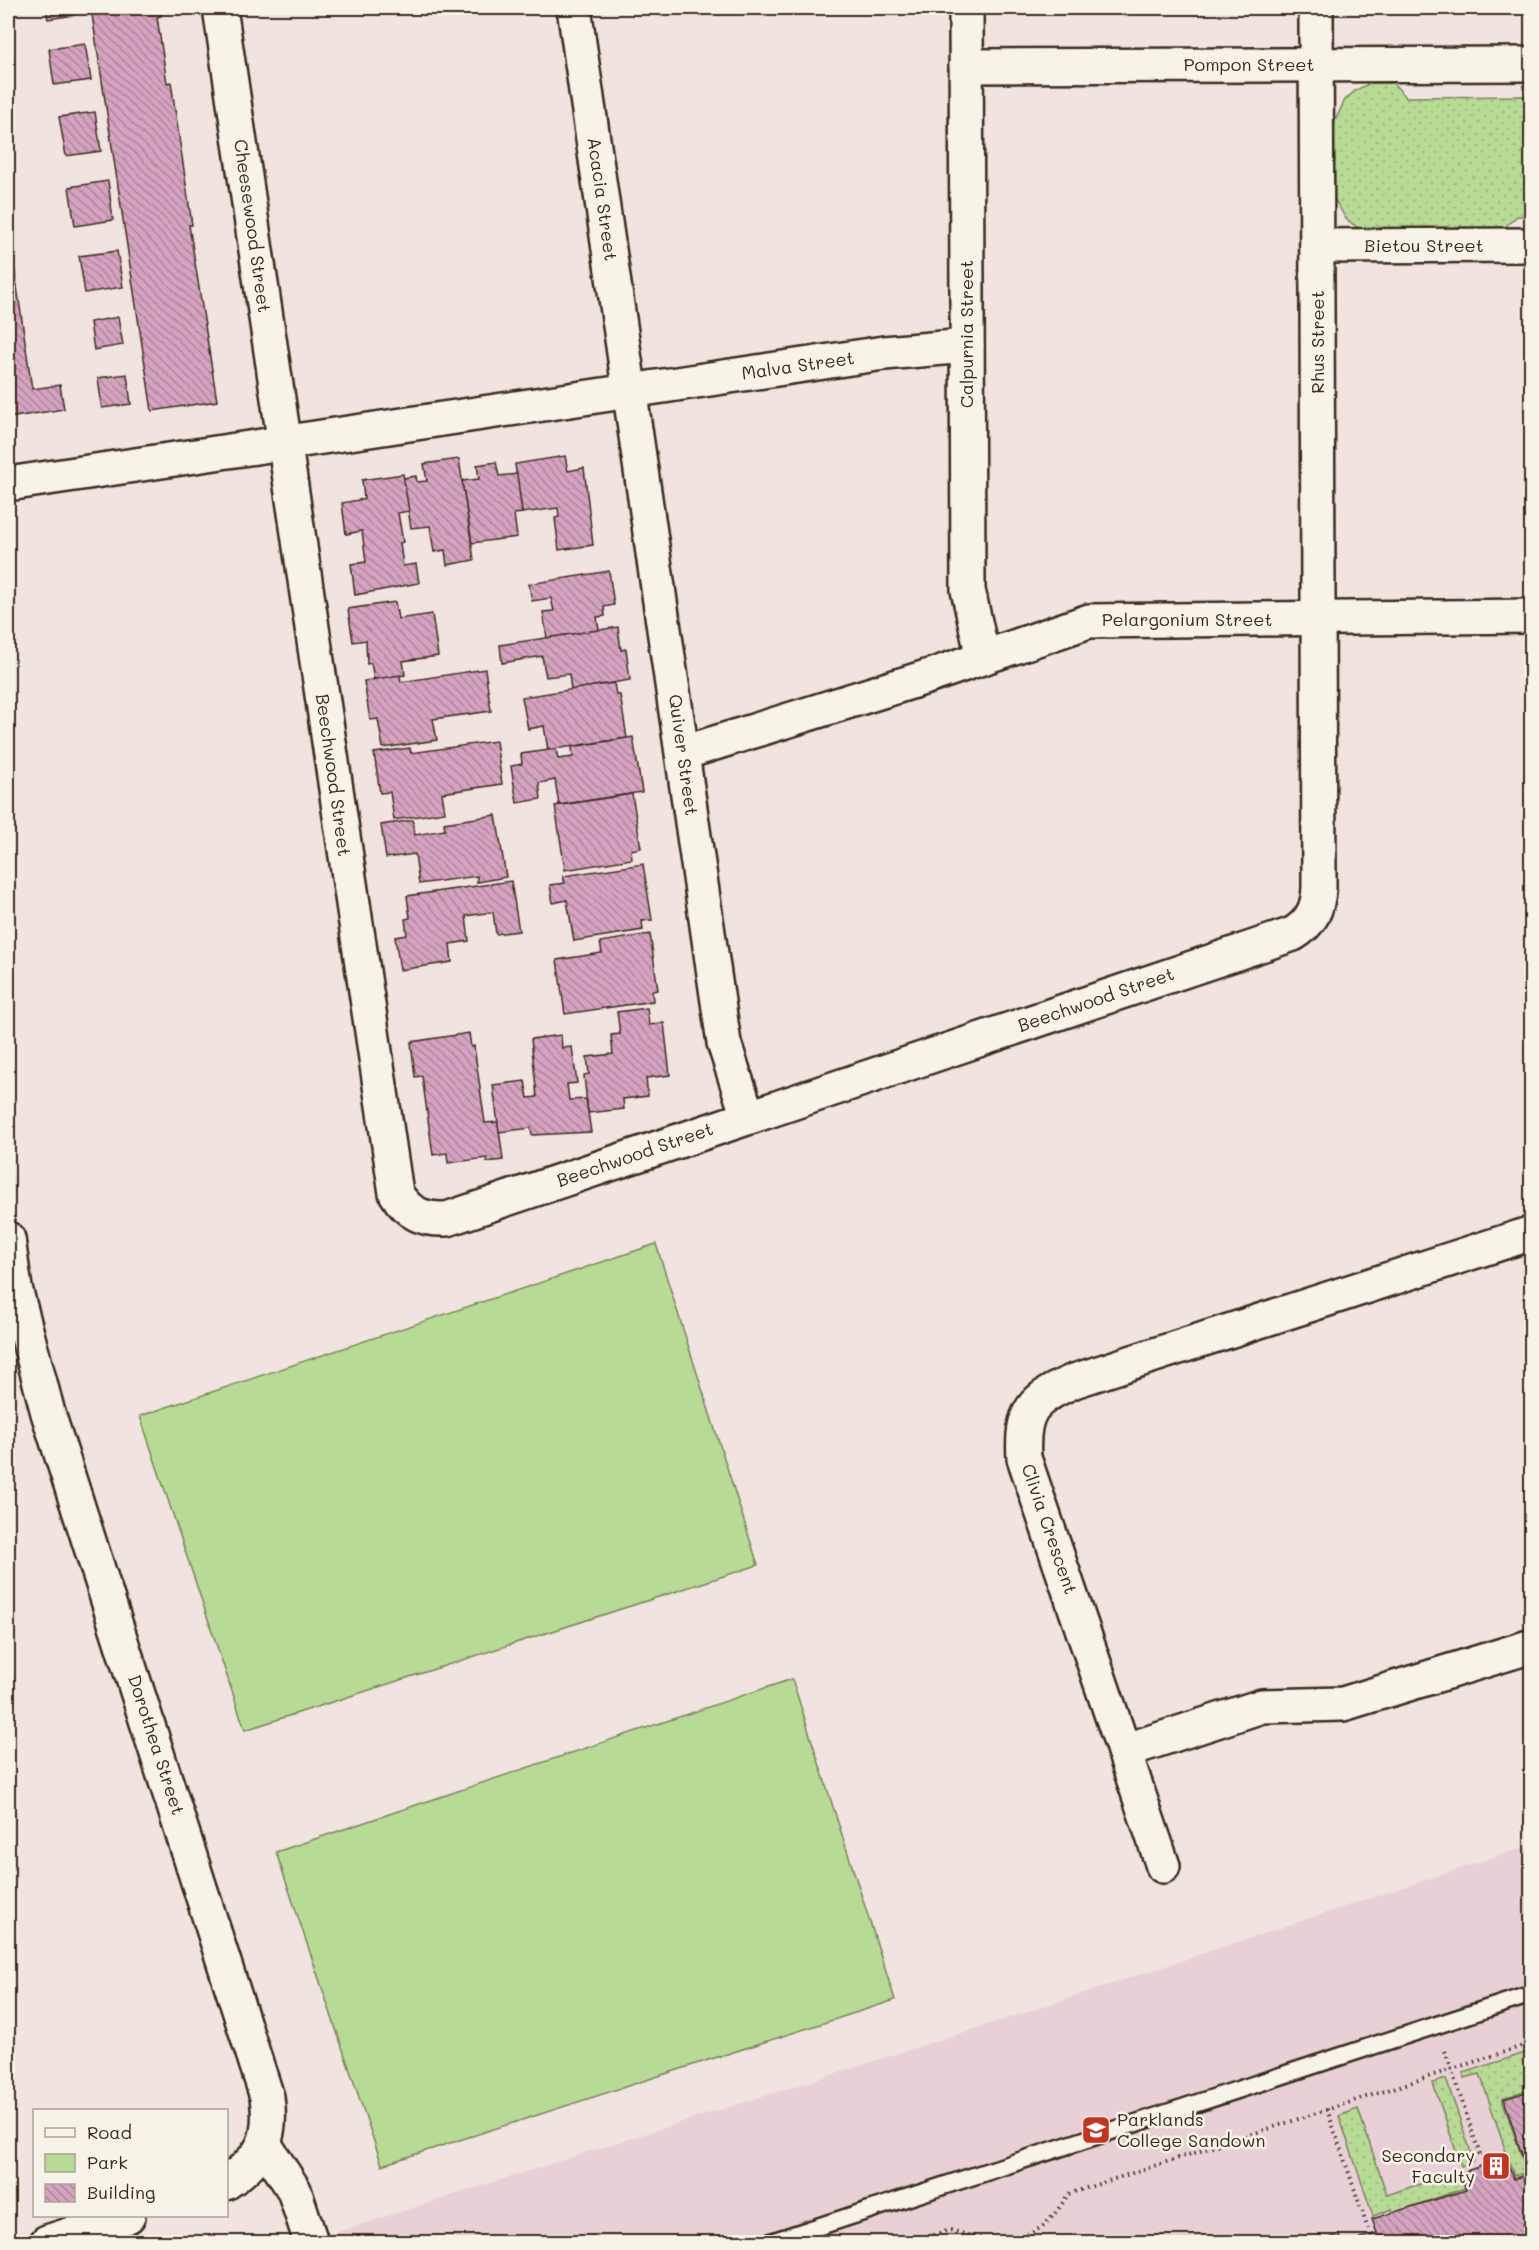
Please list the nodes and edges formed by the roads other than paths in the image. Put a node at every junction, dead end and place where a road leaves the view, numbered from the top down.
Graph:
1 (220, 8) edge
2 (574, 8) edge
3 (966, 8) edge
4 (1316, 8) edge
5 (1532, 64) edge
6 (1316, 65) junction
7 (966, 66) junction
8 (1532, 245) edge
9 (1317, 246) junction
10 (967, 346) junction
11 (629, 391) junction
12 (284, 444) junction
13 (8, 484) edge
14 (1532, 616) edge
15 (1319, 619) junction
16 (983, 658) junction
17 (683, 753) junction
18 (748, 1117) junction
19 (1532, 1233) edge
20 (8, 1239) edge
21 (1532, 1646) edge
22 (1124, 1751) junction
23 (1163, 1866) dead end
24 (1532, 1994) edge
25 (265, 2145) junction
26 (228, 2182) edge
27 (125, 2217) edge
28 (47, 2242) edge
29 (311, 2242) edge
30 (771, 2242) edge

1 - 12 street, Cheesewood Street
2 - 11 street, Acacia Street
3 - 7 street, Calpurnia Street
4 - 6 street, Rhus Street
5 - 6 street, Pompon Street
6 - 7 street, Pompon Street
6 - 9 street, Rhus Street
7 - 10 street, Calpurnia Street
8 - 9 street, Bietou Street
9 - 15 street, Rhus Street
10 - 11 street, Malva Street
10 - 16 street, Calpurnia Street
11 - 12 street, Malva Street
11 - 17 street, Quiver Street
12 - 13 street, Malva Street
12 - 18 street, Beechwood Street
14 - 15 street, Pelargonium Street
15 - 16 street, Pelargonium Street
15 - 18 street, Beechwood Street
16 - 17 street, Pelargonium Street
17 - 18 street, Quiver Street
19 - 22 street, Clivia Crescent
20 - 25 street, Dorothea Street
21 - 22 street
22 - 23 street, Clivia Crescent
24 - 30 lane
25 - 26 street
25 - 29 street
27 - 28 street

